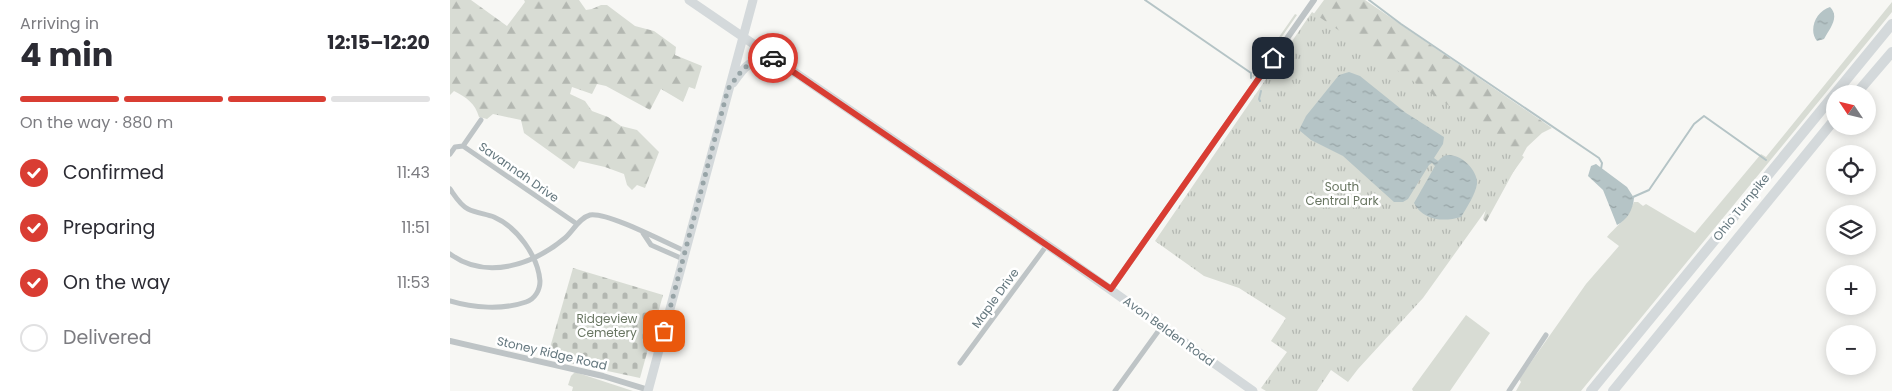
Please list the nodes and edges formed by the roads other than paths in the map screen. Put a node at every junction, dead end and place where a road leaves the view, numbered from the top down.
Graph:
1 (689, 0) edge
2 (753, 0) edge
3 (1314, 0) edge
4 (1892, 24) edge
5 (742, 36) junction
6 (1892, 52) edge
7 (774, 58) junction
8 (1864, 85) edge
9 (728, 89) junction
10 (480, 120) dead end
11 (1826, 131) edge
12 (463, 146) junction
13 (450, 154) edge
14 (450, 189) edge
15 (577, 224) junction
16 (1047, 245) junction
17 (450, 254) edge
18 (684, 255) junction
19 (533, 259) junction
20 (1111, 289) junction
21 (450, 301) edge
22 (1162, 325) junction
23 (1546, 335) dead end
24 (450, 341) edge
25 (960, 363) dead end
26 (648, 390) edge
27 (1115, 391) edge
28 (1253, 391) edge
29 (1509, 391) edge
30 (1591, 391) edge
31 (1613, 391) edge

1 - 5 main road, Avon Belden Road
2 - 5 main road
3 - 20 street
4 - 30 highway, Ohio Turnpike
5 - 7 main road, Avon Belden Road
5 - 9 main road
6 - 8 highway
7 - 9 main road
7 - 16 main road, Avon Belden Road
9 - 18 main road
10 - 12 street
11 - 31 highway, Ohio Turnpike
12 - 13 street, Savannah Drive
12 - 15 street, Savannah Drive
14 - 19 street
15 - 18 street
15 - 19 street
16 - 20 main road, Avon Belden Road
16 - 25 street, Maple Drive
17 - 19 street
18 - 26 main road
19 - 21 street
20 - 22 main road, Avon Belden Road
22 - 27 street
22 - 28 main road, Avon Belden Road
23 - 29 street
24 - 26 street, Stoney Ridge Road

